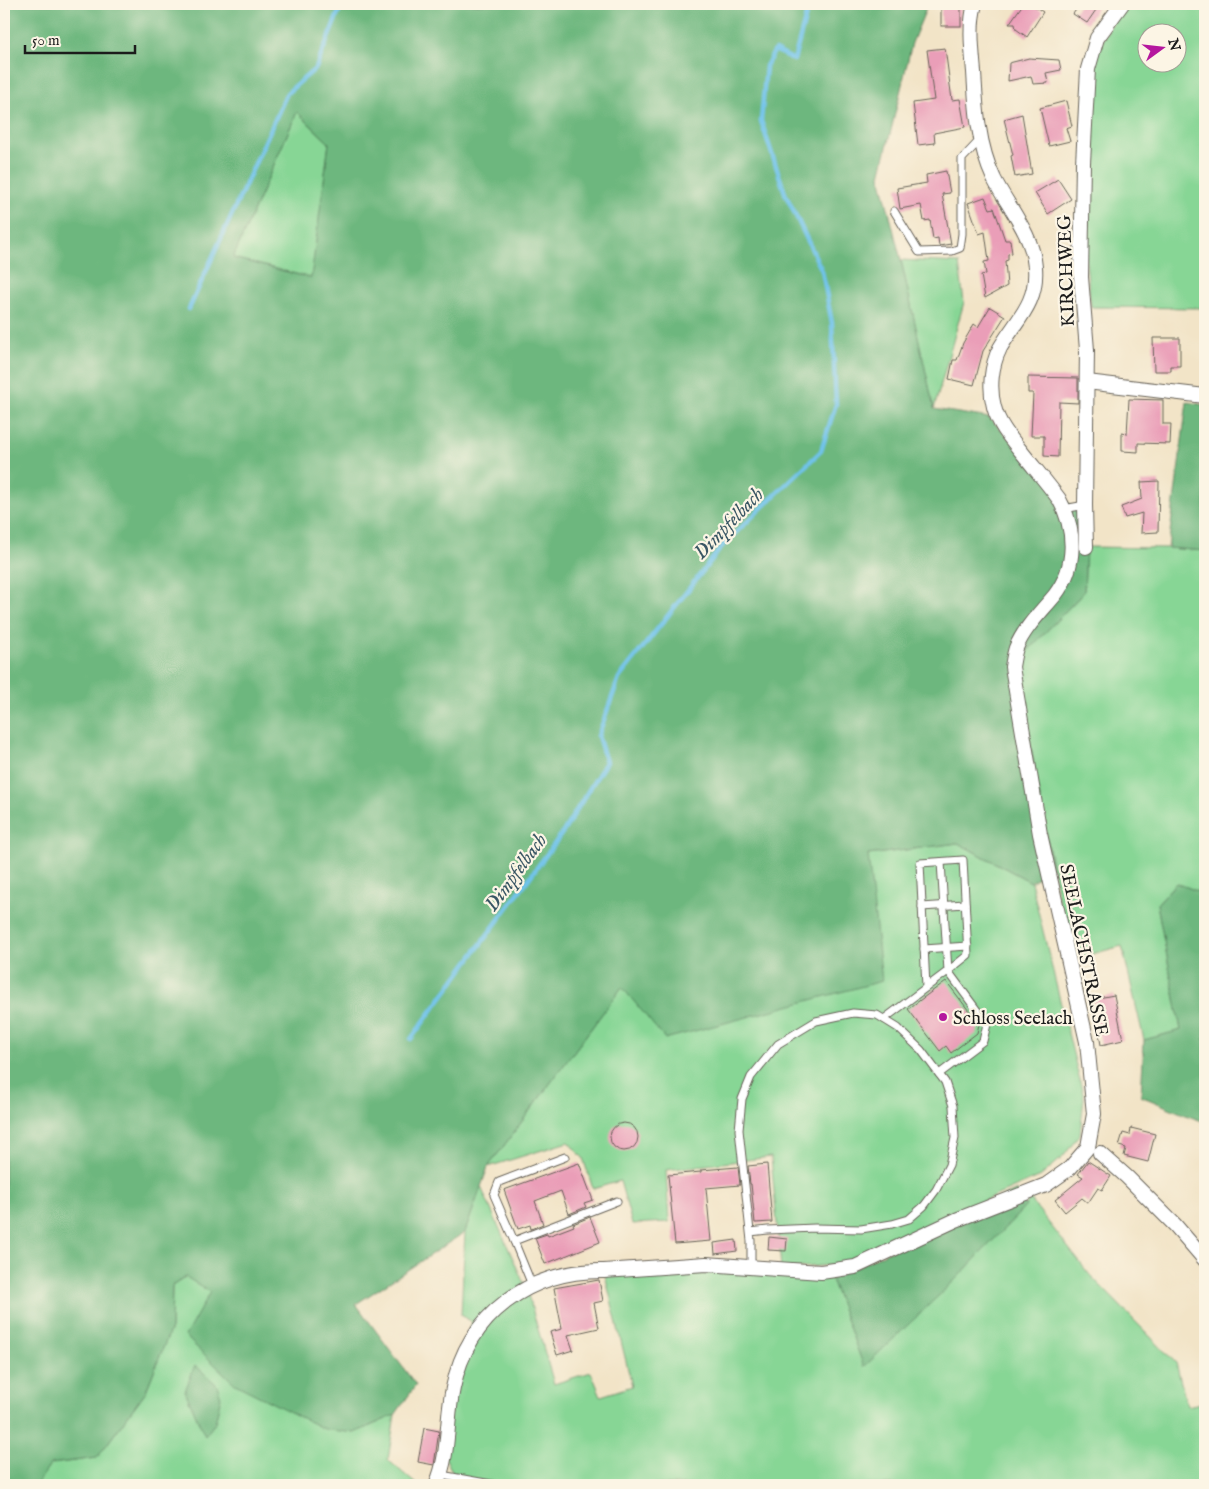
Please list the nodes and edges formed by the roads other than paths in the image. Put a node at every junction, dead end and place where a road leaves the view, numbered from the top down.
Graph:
1 (974, 4) edge
2 (1122, 4) edge
3 (981, 139) junction
4 (894, 211) dead end
5 (1087, 382) junction
6 (1205, 396) edge
7 (1085, 506) junction
8 (1064, 509) junction
9 (1086, 546) dead end
10 (941, 862) junction
11 (965, 904) junction
12 (944, 906) junction
13 (922, 907) junction
14 (968, 946) junction
15 (946, 947) junction
16 (924, 948) junction
17 (948, 971) junction
18 (926, 987) junction
19 (884, 1019) junction
20 (939, 1074) junction
21 (1100, 1153) dead end
22 (565, 1157) dead end
23 (617, 1201) dead end
24 (750, 1232) junction
25 (514, 1241) junction
26 (1205, 1260) edge
27 (751, 1267) junction
28 (532, 1285) junction
29 (439, 1480) edge
30 (497, 1485) edge

1 - 3 street, SEELACHSTRASSE
2 - 5 street, KIRCHWEG
3 - 4 lane
3 - 8 street, SEELACHSTRASSE
5 - 6 street
5 - 7 street, KIRCHWEG
7 - 8 lane
7 - 9 street, KIRCHWEG
8 - 27 street, SEELACHSTRASSE
10 - 11 lane
10 - 12 lane
10 - 13 lane
11 - 12 lane
11 - 14 lane
12 - 13 lane
12 - 15 lane
13 - 16 lane
14 - 15 lane
14 - 17 lane
15 - 16 lane
15 - 17 lane
16 - 18 lane
17 - 18 lane
17 - 20 lane
18 - 19 lane
19 - 20 lane
19 - 24 lane
20 - 24 lane
21 - 26 street
22 - 25 lane
23 - 25 lane
24 - 27 lane
25 - 28 lane
27 - 28 street, SEELACHSTRASSE
28 - 29 street, SEELACHSTRASSE
29 - 30 lane

